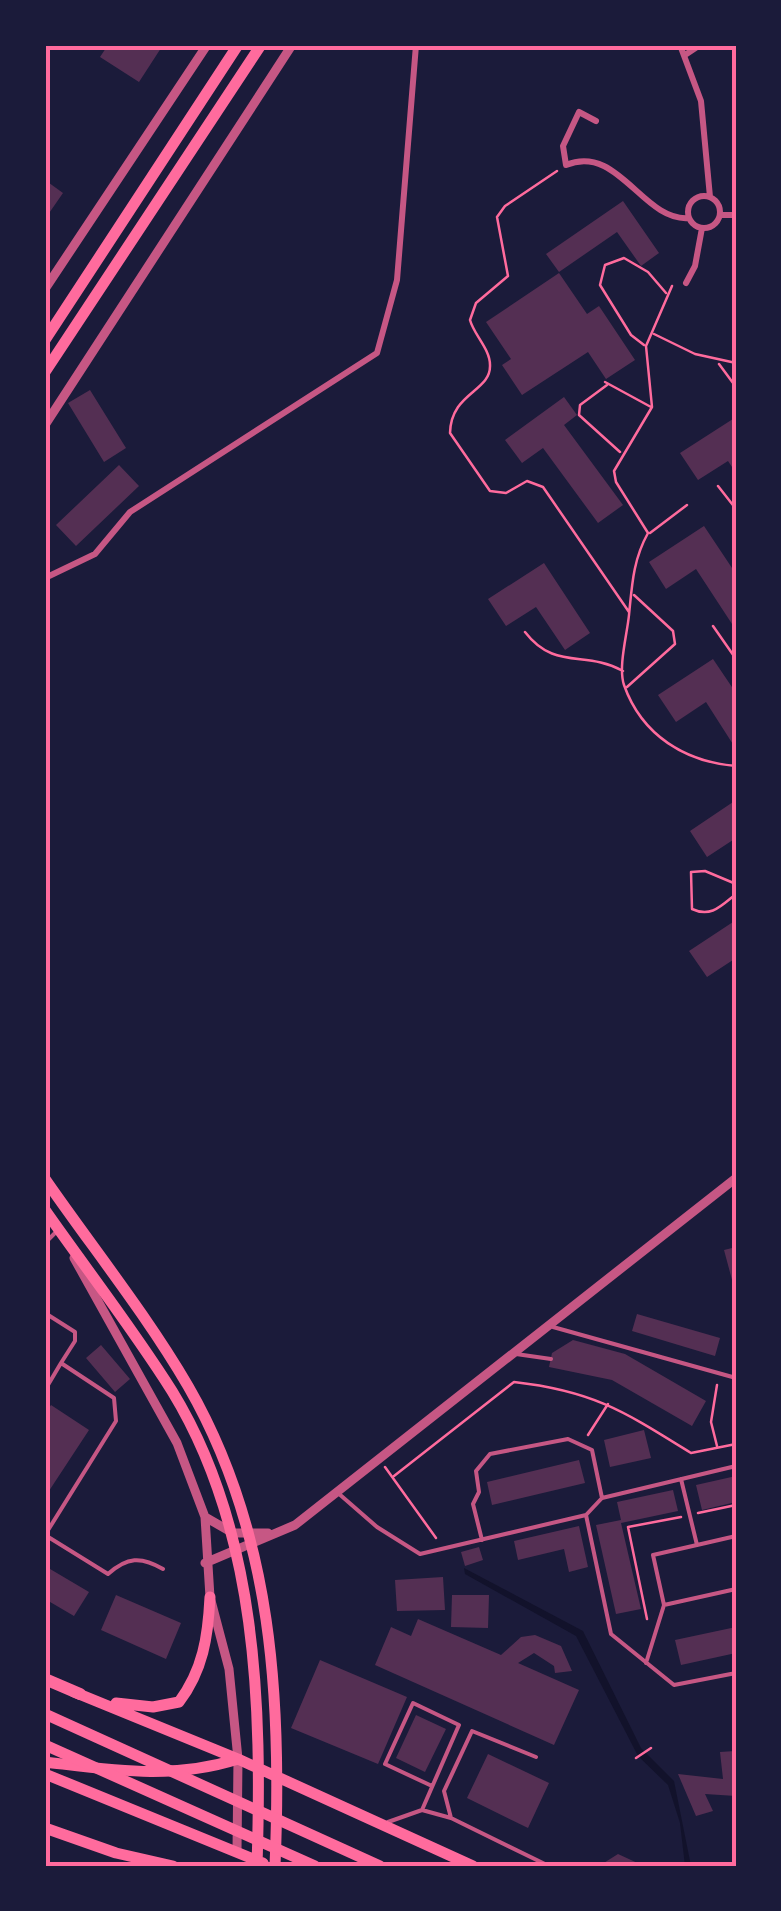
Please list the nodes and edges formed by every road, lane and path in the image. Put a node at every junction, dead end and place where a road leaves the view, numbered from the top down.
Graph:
1 (206, 45) edge
2 (238, 45) edge
3 (261, 45) edge
4 (292, 45) edge
5 (416, 45) edge
6 (680, 45) edge
7 (700, 45) edge
8 (685, 55) junction
9 (596, 121) dead end
10 (566, 165) junction
11 (710, 197) junction
12 (720, 215) junction
13 (736, 215) edge
14 (689, 218) junction
15 (702, 228) junction
16 (686, 283) joint
17 (45, 289) edge
18 (668, 295) junction
19 (652, 332) junction
20 (45, 340) edge
21 (646, 346) junction
22 (718, 362) junction
23 (736, 364) edge
24 (45, 372) edge
25 (736, 387) edge
26 (652, 407) junction
27 (45, 425) edge
28 (621, 453) junction
29 (718, 486) dead end
30 (687, 505) dead end
31 (736, 510) edge
32 (648, 534) junction
33 (45, 578) edge
34 (631, 594) junction
35 (629, 612) junction
36 (713, 626) dead end
37 (525, 632) dead end
38 (736, 659) edge
39 (624, 672) junction
40 (626, 688) junction
41 (736, 766) edge
42 (736, 884) edge
43 (736, 894) edge
44 (736, 1178) edge
45 (45, 1179) edge
46 (45, 1212) edge
47 (58, 1230) junction
48 (45, 1243) edge
49 (45, 1313) edge
50 (546, 1325) junction
51 (510, 1354) junction
52 (550, 1358) dead end
53 (62, 1364) junction
54 (736, 1378) edge
55 (718, 1379) dead end
56 (45, 1390) edge
57 (609, 1403) junction
58 (736, 1444) edge
59 (581, 1445) junction
60 (717, 1448) junction
61 (384, 1466) dead end
62 (736, 1466) edge
63 (394, 1476) junction
64 (681, 1477) junction
65 (338, 1493) junction
66 (602, 1498) junction
67 (586, 1515) junction
68 (205, 1517) junction
69 (295, 1526) junction
70 (736, 1536) edge
71 (482, 1540) junction
72 (696, 1545) junction
73 (444, 1549) junction
74 (205, 1563) junction
75 (163, 1570) dead end
76 (736, 1589) edge
77 (210, 1597) junction
78 (664, 1606) junction
79 (646, 1664) junction
80 (736, 1673) edge
81 (45, 1682) edge
82 (80, 1694) joint
83 (103, 1702) junction
84 (45, 1714) edge
85 (459, 1725) junction
86 (472, 1731) junction
87 (45, 1744) edge
88 (651, 1748) dead end
89 (536, 1758) dead end
90 (636, 1758) dead end
91 (238, 1759) junction
92 (45, 1762) edge
93 (45, 1774) edge
94 (432, 1786) junction
95 (422, 1810) junction
96 (451, 1818) junction
97 (382, 1824) junction
98 (45, 1828) edge
99 (237, 1851) junction
100 (173, 1866) edge
101 (257, 1866) edge
102 (272, 1866) edge
103 (314, 1866) edge
104 (380, 1866) edge
105 (473, 1866) edge
106 (549, 1866) edge

1 - 17 street
2 - 20 main road
3 - 24 main road
4 - 27 street
5 - 33 street
6 - 8 street
7 - 8 street
8 - 11 street
9 - 10 street
10 - 14 street
10 - 35 path
11 - 12 street
11 - 14 street
12 - 13 street
12 - 15 street
14 - 15 street
15 - 16 street
16 - 18 path
18 - 19 path
18 - 21 path
19 - 21 path
19 - 22 path
21 - 26 path
22 - 23 path
22 - 25 path
26 - 28 path
26 - 28 path
28 - 32 path
29 - 31 path
30 - 32 path
32 - 34 path
34 - 35 path
34 - 40 path
35 - 39 path
36 - 38 path
37 - 39 path
39 - 40 path
40 - 41 path
42 - 43 path
44 - 50 street
45 - 102 main road
46 - 47 street
46 - 101 main road
47 - 48 lane
47 - 68 street
49 - 53 lane
50 - 51 street
50 - 54 lane
51 - 52 lane
51 - 65 street
53 - 56 lane
53 - 75 lane
55 - 60 path
57 - 59 path
57 - 60 path
57 - 63 path
58 - 60 path
59 - 66 lane
59 - 71 lane
61 - 63 path
62 - 64 lane
63 - 73 path
64 - 66 lane
64 - 72 lane
65 - 69 street
65 - 73 lane
66 - 67 lane
67 - 71 lane
67 - 79 lane
68 - 69 street
68 - 74 street
69 - 74 street
70 - 72 lane
71 - 73 lane
72 - 78 lane
74 - 77 street
76 - 78 lane
77 - 83 main road
77 - 91 street
78 - 79 lane
79 - 80 lane
81 - 82 highway
82 - 83 main road
83 - 91 main road
84 - 104 main road
85 - 86 lane
85 - 94 lane
85 - 94 lane
86 - 89 lane
86 - 96 lane
87 - 103 main road
88 - 90 path
91 - 92 main road
91 - 97 main road
91 - 99 street
93 - 99 main road
94 - 95 lane
95 - 96 lane
95 - 97 lane
96 - 106 lane
97 - 105 main road
98 - 100 main road
99 - 102 main road

